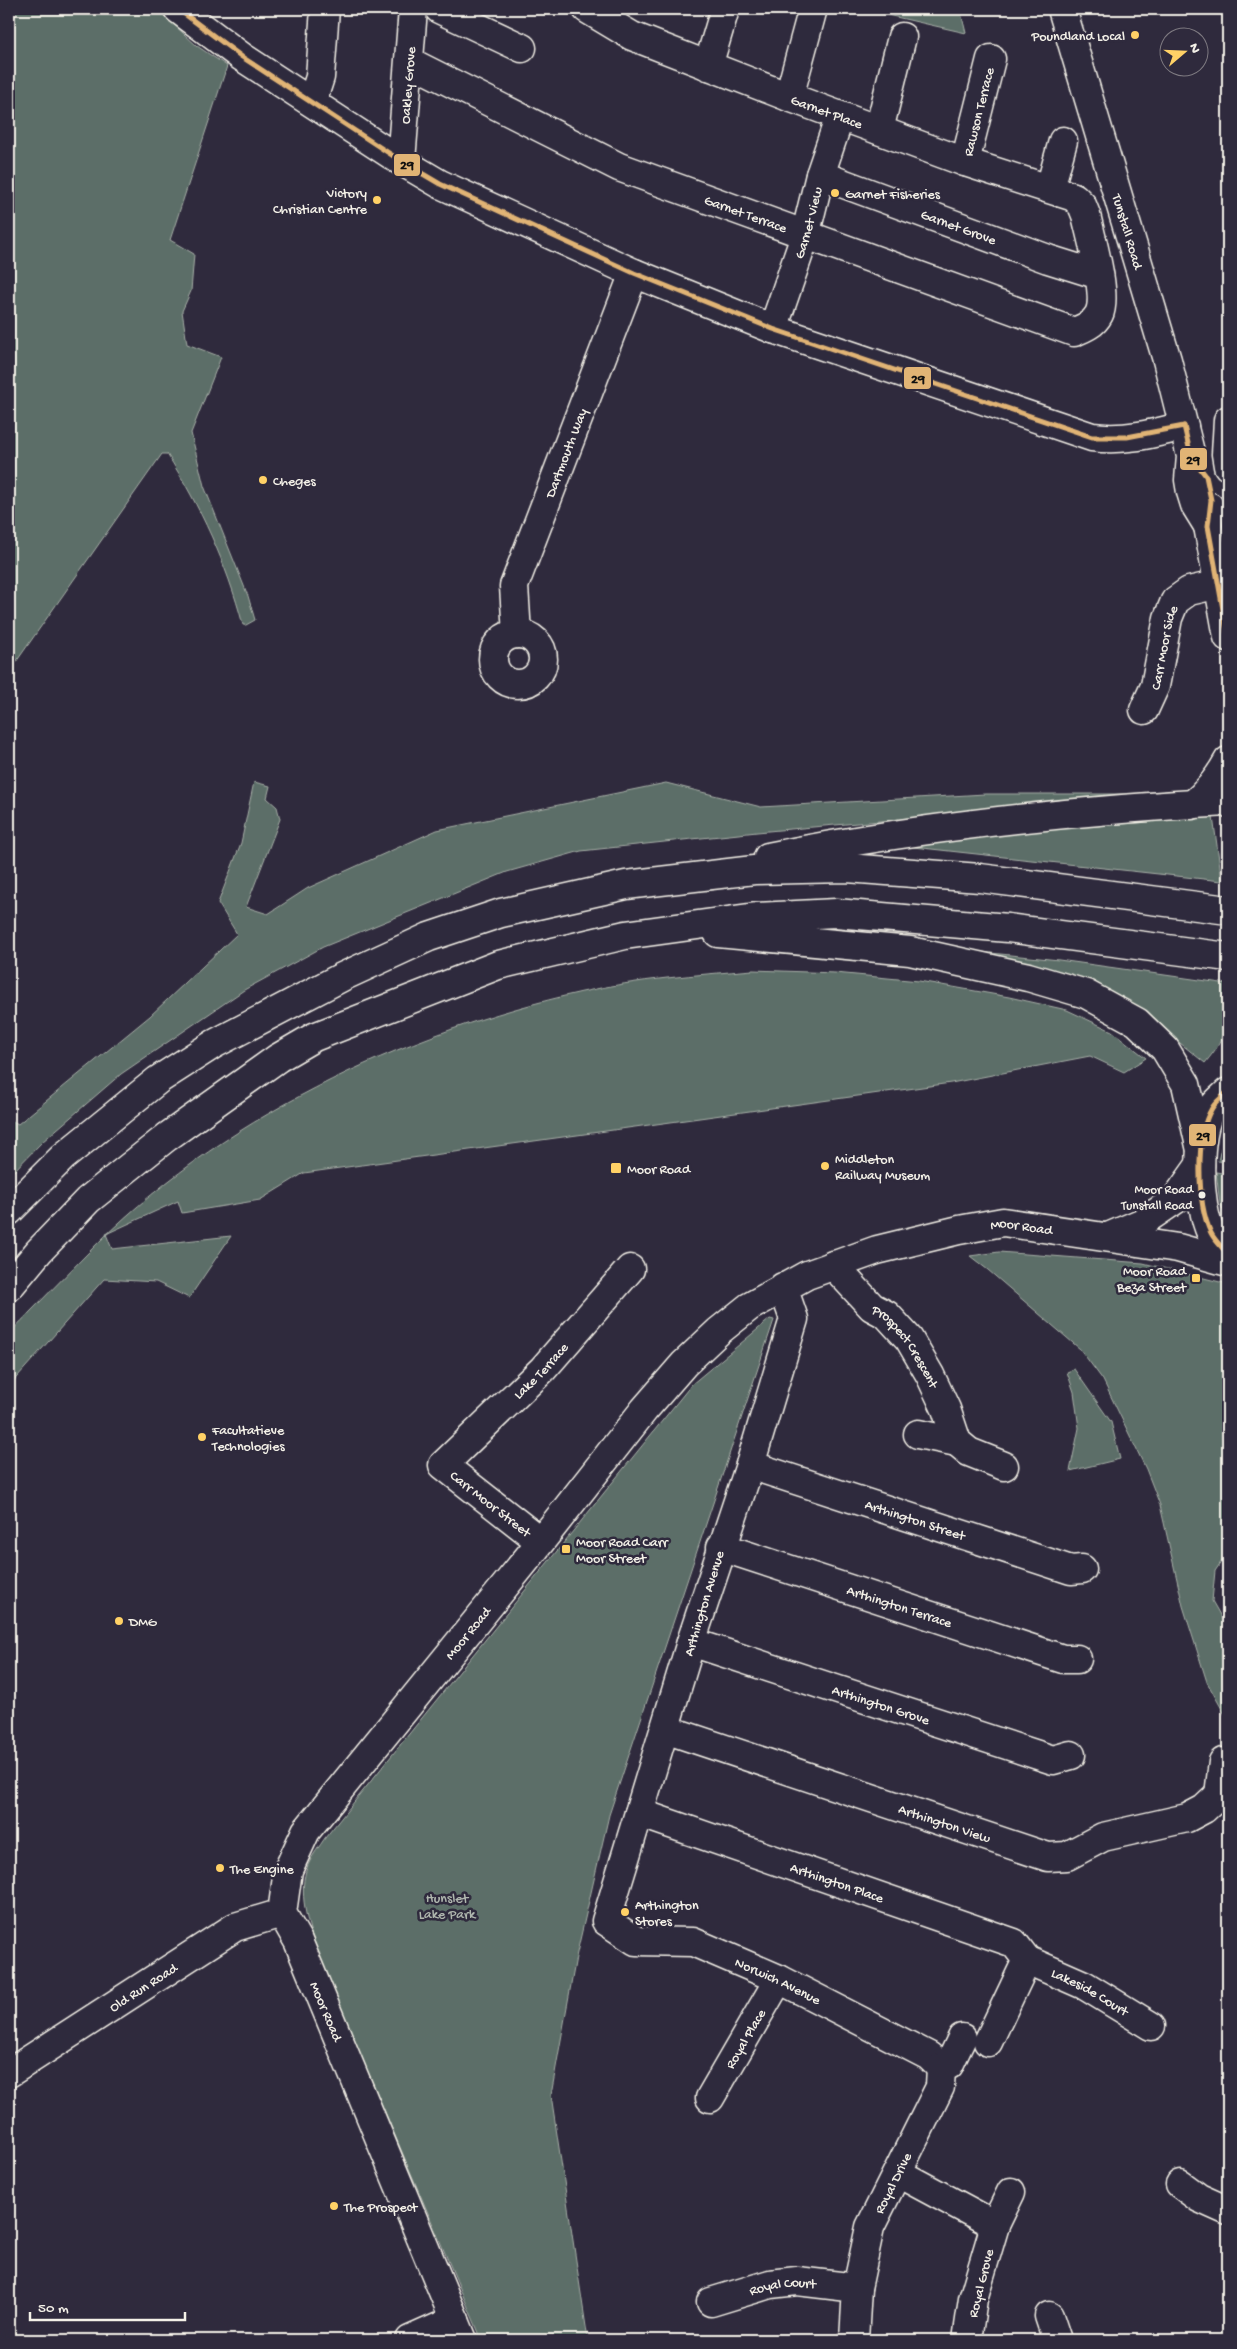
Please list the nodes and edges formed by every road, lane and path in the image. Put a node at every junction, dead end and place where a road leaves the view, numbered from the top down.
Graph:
1 (178, 9) edge
2 (325, 9) edge
3 (413, 9) edge
4 (439, 9) edge
5 (587, 9) edge
6 (725, 9) edge
7 (1062, 9) edge
8 (812, 12) dead end
9 (902, 37) dead end
10 (522, 48) dead end
11 (991, 59) dead end
12 (410, 62) junction
13 (708, 66) junction
14 (789, 97) junction
15 (312, 102) junction
16 (840, 116) junction
17 (879, 130) junction
18 (1064, 141) dead end
19 (401, 161) junction
20 (965, 162) junction
21 (820, 175) junction
22 (1062, 192) junction
23 (805, 236) junction
24 (634, 273) junction
25 (1098, 275) junction
26 (773, 329) junction
27 (1228, 420) edge
28 (1184, 426) junction
29 (1228, 466) edge
30 (1219, 584) junction
31 (517, 634) dead end
32 (1228, 637) edge
33 (1144, 710) dead end
34 (1228, 761) edge
35 (1228, 802) edge
36 (1192, 805) junction
37 (626, 885) junction
38 (1228, 910) edge
39 (672, 929) junction
40 (1228, 957) edge
41 (1228, 1092) edge
42 (1200, 1156) junction
43 (9, 1211) edge
44 (1106, 1237) junction
45 (1228, 1254) edge
46 (1228, 1262) edge
47 (832, 1265) junction
48 (630, 1269) dead end
49 (9, 1287) edge
50 (783, 1287) junction
51 (918, 1434) dead end
52 (957, 1442) junction
53 (443, 1465) joint
54 (750, 1465) junction
55 (1004, 1466) dead end
56 (540, 1542) junction
57 (721, 1547) junction
58 (1082, 1569) dead end
59 (691, 1642) junction
60 (1077, 1659) dead end
61 (665, 1729) junction
62 (1071, 1755) dead end
63 (1224, 1762) dead end
64 (1224, 1794) edge
65 (639, 1813) junction
66 (282, 1913) junction
67 (606, 1921) joint
68 (1028, 1960) junction
69 (779, 1979) junction
70 (1151, 2026) dead end
71 (942, 2068) junction
72 (9, 2073) edge
73 (710, 2098) dead end
74 (898, 2173) junction
75 (1180, 2184) dead end
76 (1011, 2192) dead end
77 (1228, 2211) edge
78 (995, 2226) junction
79 (857, 2288) junction
80 (711, 2302) dead end
81 (459, 2330) edge
82 (410, 2340) edge
83 (854, 2340) edge
84 (968, 2340) edge

1 - 15 main road
2 - 15 main road
3 - 12 main road, Oakley Grove
4 - 10 main road
5 - 13 main road, Garnet Place
6 - 13 main road
7 - 28 main road, Tunstall Road
8 - 14 main road
9 - 17 main road
11 - 20 main road, Rawson Terrace
12 - 19 main road, Oakley Grove
12 - 23 main road, Garnet Terrace
13 - 14 main road, Garnet Place
14 - 16 main road, Garnet Place
15 - 19 main road
16 - 17 main road, Garnet Place
16 - 21 main road, Garnet View
17 - 20 main road, Garnet Place
18 - 22 main road
19 - 24 main road
20 - 22 main road, Garnet Place
21 - 23 main road, Garnet View
21 - 25 main road, Garnet Grove
22 - 25 main road
23 - 25 main road, Garnet Terrace
23 - 26 main road, Garnet View
24 - 26 main road
24 - 31 main road, Dartmouth Way
26 - 28 main road
27 - 29 main road
28 - 30 main road, Tunstall Road
30 - 32 main road, Tunstall Road
30 - 33 main road, Carr Moor Side
34 - 36 main road
35 - 36 main road
36 - 37 main road
37 - 38 main road
37 - 43 main road
39 - 40 main road
39 - 42 main road
39 - 49 main road
41 - 42 main road
42 - 44 main road
42 - 45 main road
44 - 46 main road, Moor Road
44 - 47 main road, Moor Road
47 - 50 main road, Moor Road
47 - 52 main road, Prospect Crescent
48 - 53 main road, Lake Terrace
50 - 54 main road, Arthington Avenue
50 - 56 main road, Moor Road
51 - 52 main road
52 - 55 main road
53 - 56 main road, Carr Moor Street
54 - 57 main road, Arthington Avenue
54 - 58 main road, Arthington Street
56 - 66 main road, Moor Road
57 - 59 main road, Arthington Avenue
57 - 60 main road, Arthington Terrace
59 - 61 main road, Arthington Avenue
59 - 62 main road, Arthington Grove
61 - 64 main road, Arthington View
61 - 65 main road, Arthington Avenue
63 - 64 main road, Arthington View
65 - 67 main road, Arthington Avenue
65 - 68 main road, Arthington Place
66 - 72 main road, Old Run Road
66 - 81 main road, Moor Road
67 - 69 main road, Norwich Avenue
68 - 70 main road, Lakeside Court
68 - 71 main road, Royal Drive
69 - 71 main road, Norwich Avenue
69 - 73 main road, Royal Place
71 - 74 main road, Royal Drive
74 - 78 main road
74 - 79 main road, Royal Drive
75 - 77 main road
76 - 78 main road, Royal Grove
78 - 84 main road, Royal Grove
79 - 80 main road, Royal Court
79 - 83 main road, Royal Drive
81 - 82 main road

